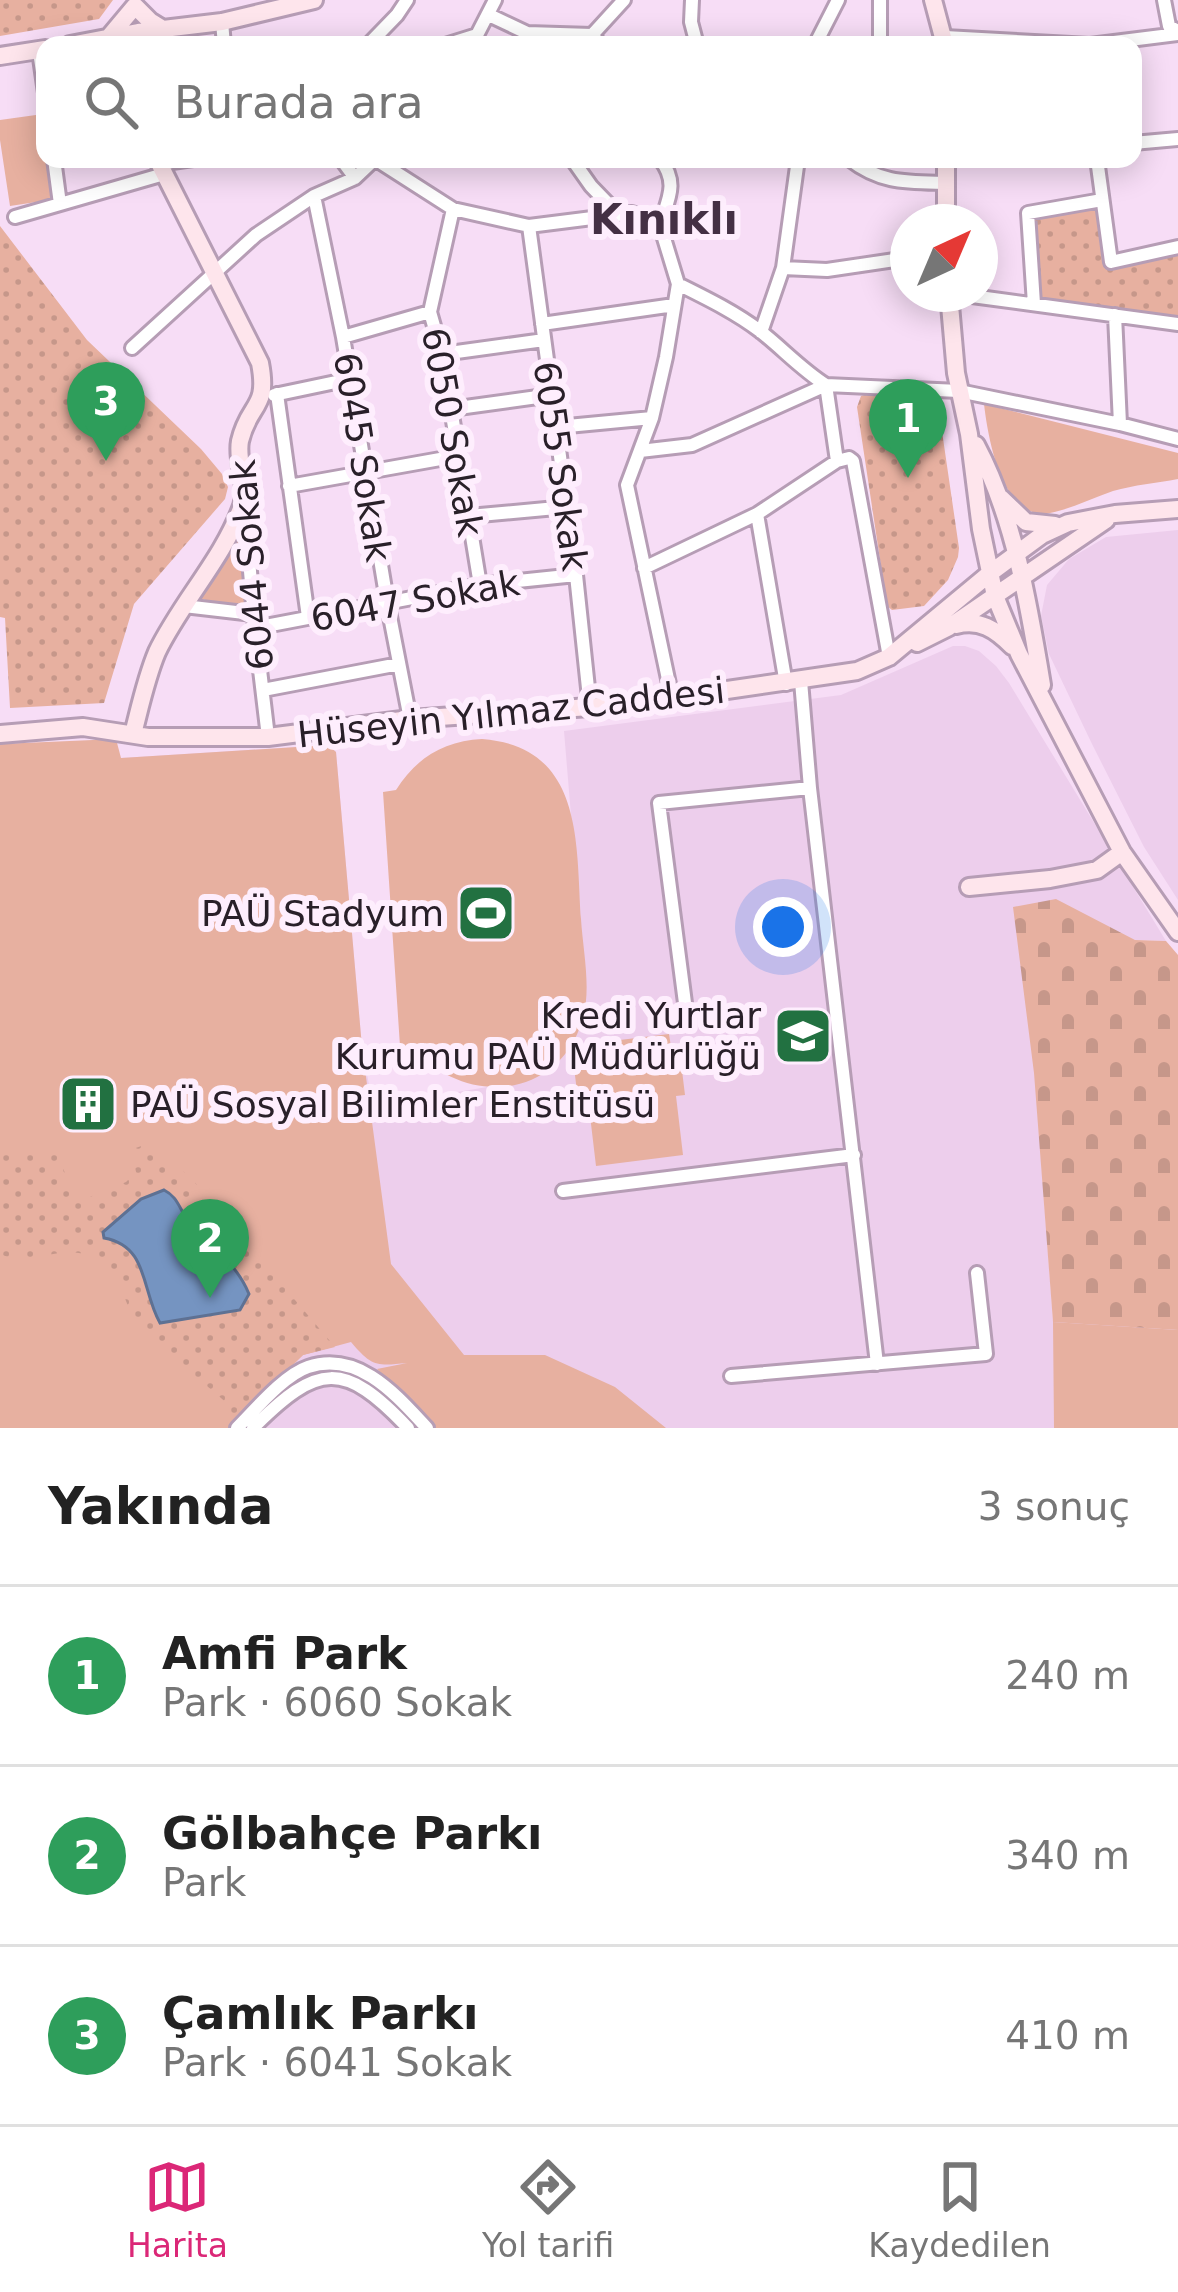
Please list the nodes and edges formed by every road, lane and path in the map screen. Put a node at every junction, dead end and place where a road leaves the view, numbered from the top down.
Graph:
1 (314, 0) edge
2 (407, 0) edge
3 (495, 0) edge
4 (625, 0) edge
5 (692, 0) edge
6 (838, 0) edge
7 (880, 0) edge
8 (933, 0) edge
9 (1164, 0) edge
10 (135, 3) edge
11 (489, 15) junction
12 (222, 22) junction
13 (164, 29) junction
14 (1178, 33) edge
15 (108, 36) edge
16 (139, 36) edge
17 (146, 36) edge
18 (223, 36) edge
19 (377, 36) edge
20 (478, 36) edge
21 (522, 36) edge
22 (600, 36) edge
23 (695, 36) edge
24 (820, 36) edge
25 (880, 36) edge
26 (944, 36) edge
27 (1142, 38) edge
28 (36, 51) edge
29 (0, 56) edge
30 (1178, 139) edge
31 (1142, 142) edge
32 (55, 168) edge
33 (155, 168) edge
34 (161, 168) edge
35 (348, 168) edge
36 (366, 168) edge
37 (389, 168) edge
38 (578, 168) edge
39 (665, 168) edge
40 (797, 168) edge
41 (860, 168) edge
42 (946, 168) edge
43 (1098, 168) edge
44 (355, 178) junction
45 (946, 183) junction
46 (314, 196) junction
47 (1102, 200) junction
48 (60, 204) junction
49 (946, 204) edge
50 (453, 209) junction
51 (619, 215) junction
52 (15, 217) dead end
53 (660, 225) junction
54 (529, 226) junction
55 (1178, 247) edge
56 (890, 260) edge
57 (782, 268) junction
58 (216, 273) junction
59 (678, 284) junction
60 (998, 300) edge
61 (1034, 304) junction
62 (674, 305) junction
63 (430, 312) junction
64 (954, 312) edge
65 (1115, 316) junction
66 (542, 324) junction
67 (1178, 324) edge
68 (761, 332) junction
69 (344, 337) junction
70 (544, 340) junction
71 (132, 348) dead end
72 (442, 354) junction
73 (350, 379) junction
74 (826, 385) junction
75 (959, 391) junction
76 (552, 395) junction
77 (270, 397) junction
78 (451, 409) junction
79 (652, 418) junction
80 (1120, 424) junction
81 (557, 427) junction
82 (969, 434) junction
83 (1178, 439) edge
84 (640, 451) junction
85 (457, 456) junction
86 (837, 461) junction
87 (366, 472) junction
88 (289, 486) junction
89 (996, 489) junction
90 (244, 502) junction
91 (567, 507) junction
92 (1178, 509) edge
93 (757, 514) junction
94 (1115, 514) junction
95 (469, 516) junction
96 (1068, 523) junction
97 (1065, 546) junction
98 (1015, 555) junction
99 (644, 568) junction
100 (988, 574) junction
101 (577, 575) junction
102 (1022, 577) junction
103 (480, 585) junction
104 (995, 596) junction
105 (387, 601) junction
106 (184, 606) junction
107 (308, 617) junction
108 (1030, 617) junction
109 (254, 621) junction
110 (949, 627) junction
111 (1019, 654) junction
112 (889, 657) junction
113 (399, 664) junction
114 (794, 682) junction
115 (263, 690) junction
116 (672, 698) junction
117 (1044, 698) junction
118 (590, 707) junction
119 (410, 718) junction
120 (0, 734) edge
121 (133, 734) junction
122 (268, 736) junction
123 (810, 788) junction
124 (1122, 852) junction
125 (969, 887) dead end
126 (1178, 932) edge
127 (686, 1003) dead end
128 (854, 1155) junction
129 (563, 1191) dead end
130 (977, 1273) dead end
131 (877, 1364) junction
132 (731, 1376) dead end
133 (236, 1428) edge
134 (253, 1428) edge
135 (408, 1428) edge
136 (427, 1428) edge

1 - 12 street
2 - 19 street
3 - 11 street
4 - 22 street
5 - 23 street
6 - 24 street
7 - 25 street
8 - 26 street
9 - 14 street
10 - 13 street
10 - 15 street
10 - 16 street
11 - 20 street
11 - 21 street
12 - 13 street
12 - 18 street
13 - 17 street
14 - 27 street
28 - 29 street
30 - 31 street
32 - 48 street
33 - 48 street
34 - 58 street
35 - 44 street
36 - 44 street
37 - 50 street
38 - 51 street
39 - 53 street
40 - 57 street
41 - 45 street
42 - 45 street
43 - 47 street
44 - 46 street
45 - 49 street
46 - 58 street
46 - 69 street, 6045 Sokak
47 - 55 street
47 - 61 street
48 - 52 street
50 - 54 street
50 - 63 street, 6050 Sokak
51 - 53 street
51 - 54 street
53 - 59 street
54 - 66 street, 6055 Sokak
56 - 57 street
57 - 68 street
58 - 71 street
58 - 77 street
59 - 62 street
59 - 68 street
60 - 61 street
61 - 65 street
62 - 66 street
62 - 79 street
63 - 69 street
63 - 72 street, 6050 Sokak
64 - 75 street
65 - 67 street
65 - 80 street
66 - 70 street, 6055 Sokak
68 - 74 street
69 - 73 street, 6045 Sokak
70 - 72 street
70 - 76 street, 6055 Sokak
72 - 78 street, 6050 Sokak
73 - 77 street
73 - 87 street, 6045 Sokak
74 - 75 street
74 - 84 street
74 - 86 street
75 - 80 street
75 - 82 street
76 - 78 street
76 - 81 street, 6055 Sokak
77 - 88 street
77 - 90 street, 6044 Sokak
78 - 85 street, 6050 Sokak
79 - 81 street
79 - 84 street
80 - 83 street
81 - 91 street, 6055 Sokak
82 - 89 street
82 - 100 street
84 - 99 street
85 - 87 street
85 - 95 street, 6050 Sokak
86 - 93 street
86 - 112 street
87 - 88 street
87 - 105 street, 6045 Sokak
88 - 107 street
89 - 96 street
89 - 98 street
90 - 106 street
90 - 109 street, 6044 Sokak
91 - 95 street
91 - 101 street, 6055 Sokak
92 - 94 street
93 - 99 street
93 - 114 street
94 - 96 street
94 - 97 street
95 - 103 street, 6050 Sokak
96 - 98 street
97 - 102 street
97 - 108 street
98 - 100 street, Hüseyin Yılmaz Caddesi
98 - 102 street
99 - 116 street
100 - 104 street
100 - 112 street, Hüseyin Yılmaz Caddesi
101 - 103 street, 6047 Sokak
101 - 118 street, 6055 Sokak
102 - 104 street
102 - 108 street
103 - 105 street, 6047 Sokak
104 - 110 street
104 - 111 street
105 - 107 street, 6047 Sokak
105 - 113 street, 6045 Sokak
106 - 109 street, 6047 Sokak
106 - 121 street
107 - 109 street, 6047 Sokak
108 - 117 street
109 - 115 street, 6044 Sokak
110 - 111 street
110 - 112 street
111 - 117 street
112 - 114 street, Hüseyin Yılmaz Caddesi
113 - 115 street
113 - 119 street, 6045 Sokak
114 - 116 street, Hüseyin Yılmaz Caddesi
114 - 123 street
115 - 122 street, 6044 Sokak
116 - 118 street, Hüseyin Yılmaz Caddesi
117 - 124 street
118 - 119 street, Hüseyin Yılmaz Caddesi
119 - 122 street, Hüseyin Yılmaz Caddesi
120 - 121 street, Hüseyin Yılmaz Caddesi
121 - 122 street, Hüseyin Yılmaz Caddesi
123 - 127 street
123 - 128 street
124 - 125 street
124 - 126 street
128 - 129 street
128 - 131 street
130 - 131 street
131 - 132 street
133 - 136 street
134 - 135 street

